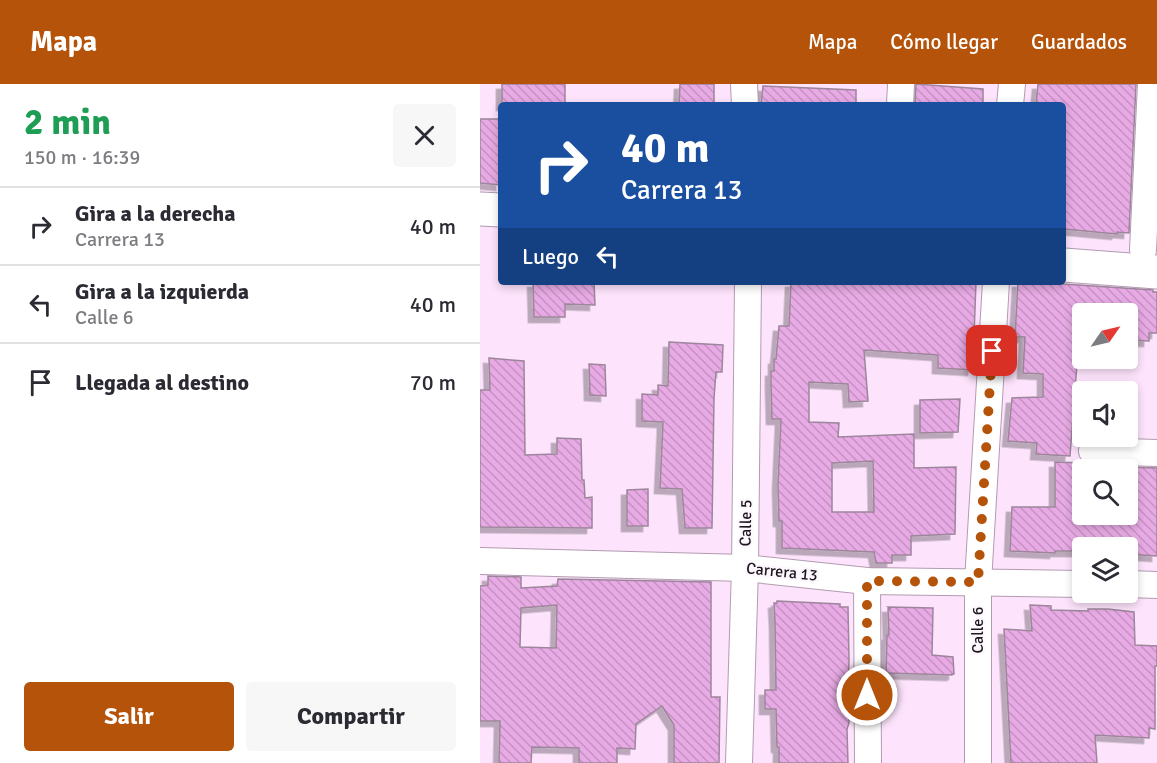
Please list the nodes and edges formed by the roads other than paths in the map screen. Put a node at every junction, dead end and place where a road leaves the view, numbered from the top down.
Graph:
1 (744, 84) edge
2 (901, 84) edge
3 (1012, 84) edge
4 (1151, 84) edge
5 (745, 102) edge
6 (900, 102) edge
7 (1010, 102) edge
8 (480, 209) edge
9 (498, 210) edge
10 (480, 228) edge
11 (498, 230) edge
12 (1066, 244) edge
13 (1152, 258) edge
14 (1066, 265) edge
15 (748, 285) edge
16 (996, 285) edge
17 (1092, 451) dead end
18 (1157, 453) edge
19 (480, 561) edge
20 (745, 568) junction
21 (867, 581) junction
22 (978, 582) junction
23 (1072, 584) edge
24 (1138, 584) edge
25 (1157, 585) edge
26 (739, 763) edge
27 (868, 763) edge
28 (978, 763) edge

1 - 5 street
2 - 6 street
3 - 7 street
4 - 13 street
8 - 9 street
10 - 11 street
12 - 13 street
13 - 14 street
15 - 20 street, Calle 5
16 - 22 street, Calle 6
17 - 18 street
19 - 20 street, Carrera 13
20 - 21 street, Carrera 13
20 - 26 street, Calle 5
21 - 22 street, Carrera 13
21 - 27 street
22 - 23 street, Carrera 13
22 - 28 street, Calle 6
24 - 25 street

